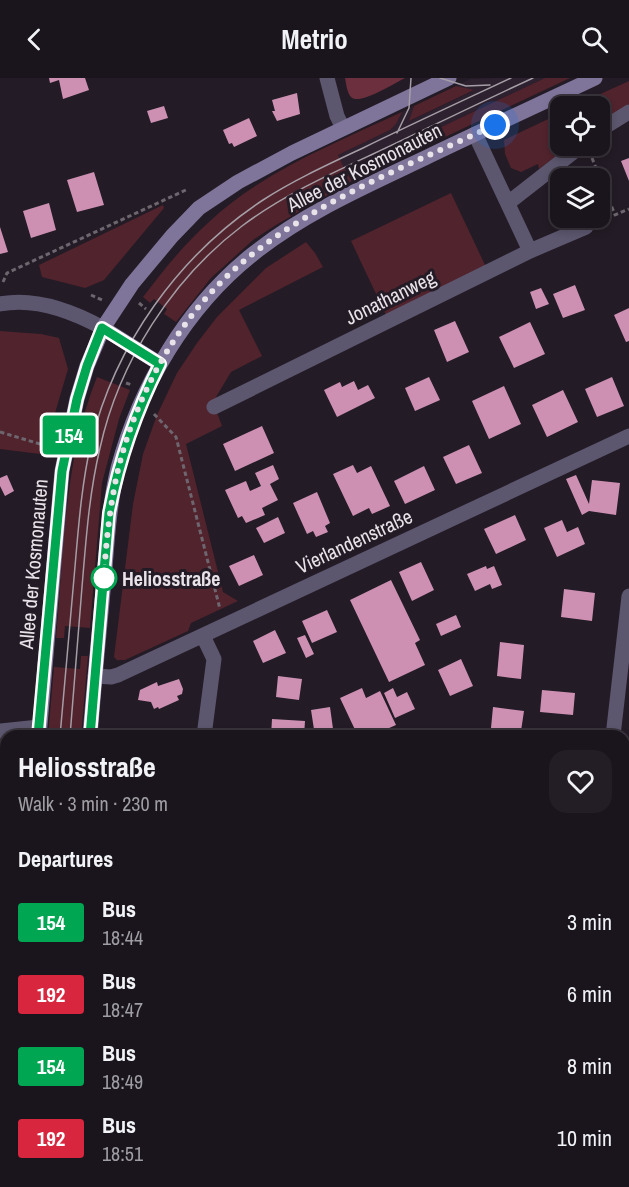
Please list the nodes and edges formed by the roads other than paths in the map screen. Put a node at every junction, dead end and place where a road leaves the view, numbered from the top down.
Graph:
1 (327, 78) edge
2 (449, 78) edge
3 (595, 78) edge
4 (629, 112) edge
5 (610, 124) edge
6 (343, 128) junction
7 (475, 134) junction
8 (577, 156) edge
9 (508, 203) junction
10 (584, 228) edge
11 (530, 251) junction
12 (0, 304) edge
13 (102, 328) junction
14 (160, 364) junction
15 (214, 407) dead end
16 (629, 436) edge
17 (629, 596) edge
18 (203, 636) junction
19 (95, 676) junction
20 (39, 730) edge
21 (90, 730) edge
22 (205, 730) edge
23 (615, 730) edge

1 - 6 street
2 - 6 main road, Allee der Kosmonauten
3 - 7 main road, Allee der Kosmonauten
4 - 5 street
6 - 13 main road, Allee der Kosmonauten
7 - 9 street
7 - 14 main road, Allee der Kosmonauten
8 - 9 street
9 - 11 street
10 - 11 street, Jonathanweg
11 - 15 street, Jonathanweg
12 - 13 street
13 - 14 main road
13 - 20 main road, Allee der Kosmonauten
14 - 19 main road, Allee der Kosmonauten
16 - 18 street, Vierlandenstraße
17 - 23 street
18 - 19 street, Vierlandenstraße
18 - 22 street
19 - 21 main road, Allee der Kosmonauten

